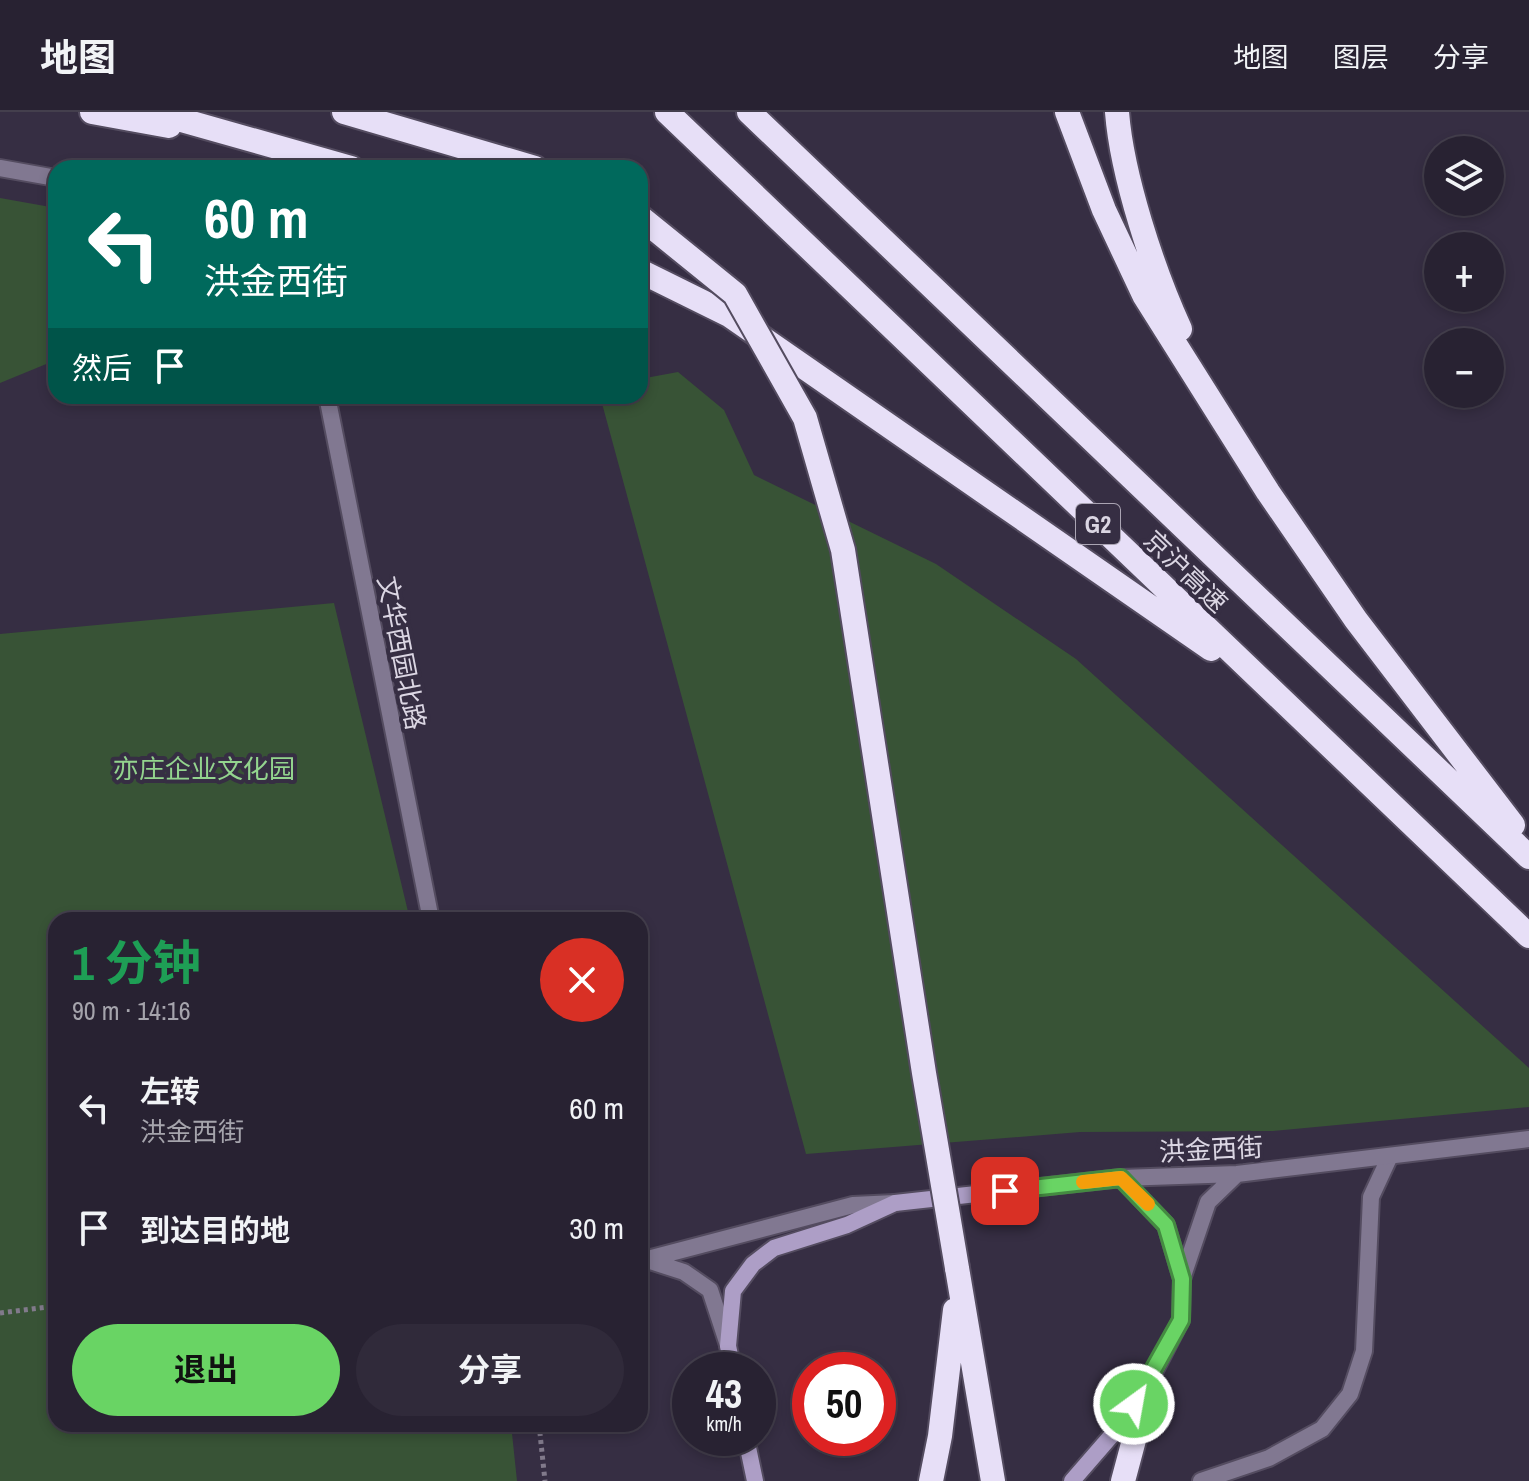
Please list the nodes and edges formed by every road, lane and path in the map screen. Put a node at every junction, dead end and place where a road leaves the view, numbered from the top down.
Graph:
1 (92, 112) edge
2 (153, 112) edge
3 (344, 112) edge
4 (667, 112) edge
5 (749, 112) edge
6 (1067, 112) edge
7 (1117, 112) edge
8 (260, 142) junction
9 (323, 160) edge
10 (509, 160) edge
11 (0, 168) edge
12 (48, 177) edge
13 (648, 223) edge
14 (648, 275) edge
15 (329, 404) edge
16 (1217, 411) junction
17 (1273, 692) junction
18 (1529, 846) edge
19 (1529, 857) edge
20 (429, 912) edge
21 (1529, 936) edge
22 (1529, 1139) edge
23 (1390, 1156) junction
24 (1237, 1174) junction
25 (1121, 1178) junction
26 (895, 1203) junction
27 (648, 1259) edge
28 (648, 1261) edge
29 (957, 1268) junction
30 (1182, 1279) junction
31 (48, 1307) edge
32 (0, 1313) edge
33 (728, 1346) junction
34 (729, 1352) edge
35 (1150, 1380) junction
36 (540, 1432) edge
37 (750, 1456) edge
38 (545, 1481) edge
39 (755, 1481) edge
40 (931, 1481) edge
41 (993, 1481) edge
42 (1072, 1481) edge
43 (1123, 1481) edge
44 (1201, 1481) edge

1 - 8 highway
2 - 8 highway
3 - 10 highway
4 - 17 highway, 京沪高速 / G2
5 - 19 highway, 京沪高速 / G2
6 - 16 highway
7 - 16 highway
8 - 9 highway
11 - 12 street
13 - 29 highway, bridge
14 - 17 highway
15 - 20 street, 文华西园北路
16 - 18 highway
17 - 21 highway, 京沪高速 / G2
22 - 23 street, 洪金西街
23 - 24 street, 洪金西街
23 - 44 street
24 - 25 street, 洪金西街
24 - 30 street
25 - 26 main road, 洪金西街
25 - 30 main road
26 - 27 street
26 - 33 main road, 洪金西街
28 - 33 street
29 - 40 highway
29 - 41 highway
30 - 35 main road
31 - 32 path
33 - 34 main road, 洪金西街
35 - 42 main road
35 - 43 highway
36 - 38 path
37 - 39 main road

